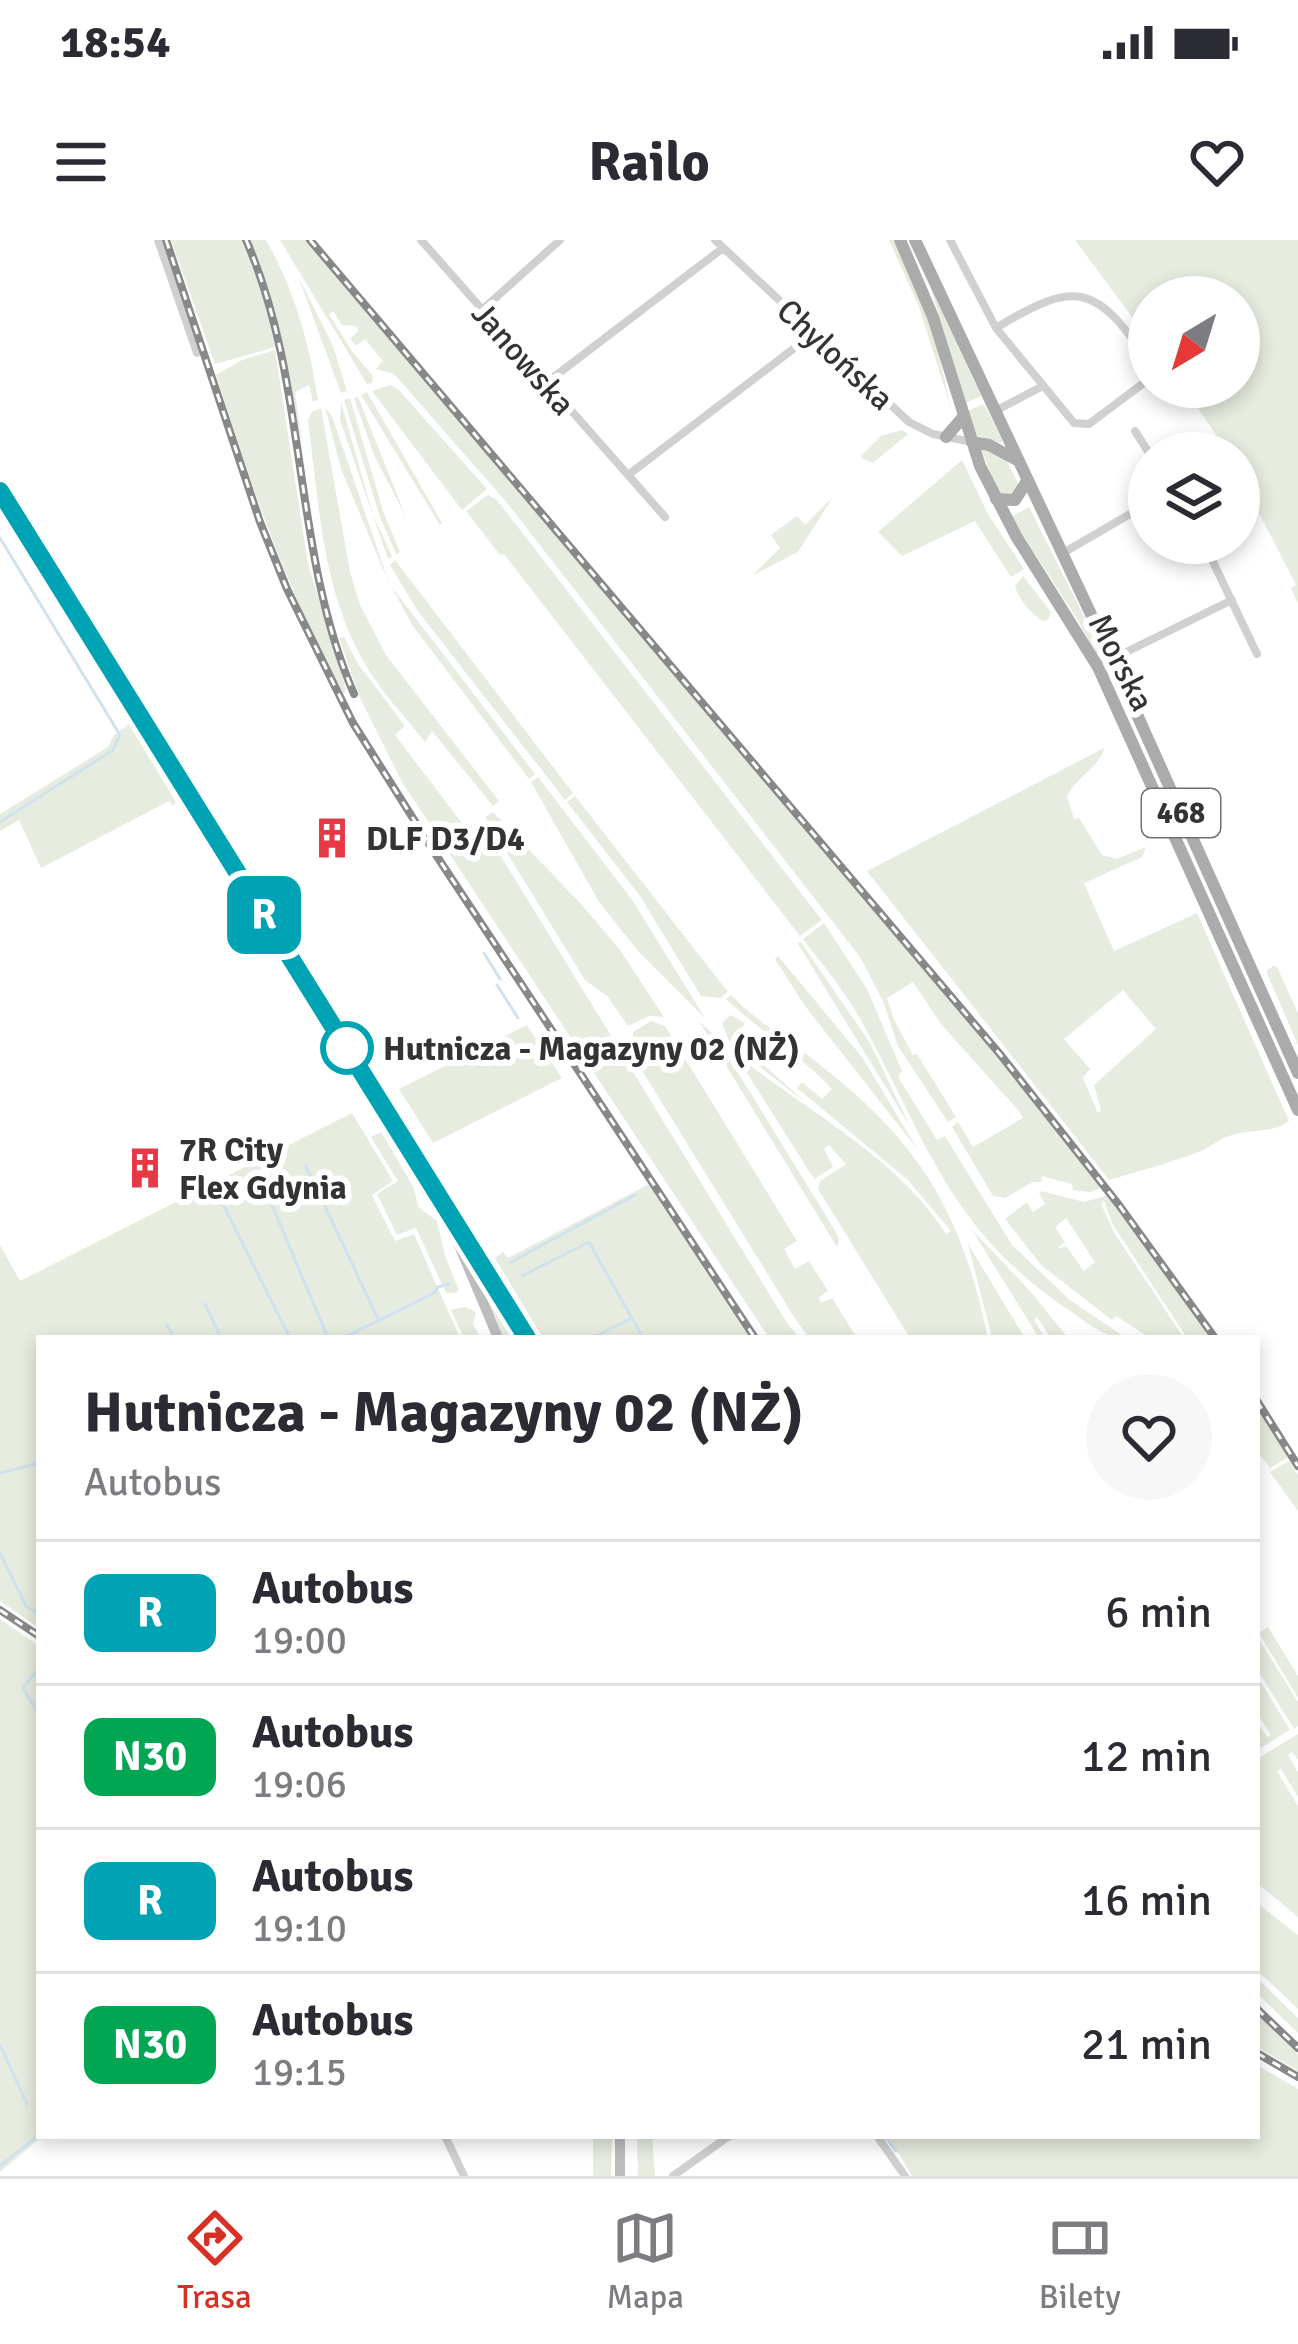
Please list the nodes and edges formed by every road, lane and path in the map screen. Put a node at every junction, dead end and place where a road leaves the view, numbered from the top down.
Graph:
1 (158, 240) edge
2 (421, 240) edge
3 (560, 240) edge
4 (715, 240) edge
5 (900, 240) edge
6 (915, 240) edge
7 (952, 241) edge
8 (723, 248) junction
9 (482, 310) junction
10 (996, 328) junction
11 (814, 333) junction
12 (1128, 336) edge
13 (197, 353) dead end
14 (546, 383) junction
15 (1042, 386) junction
16 (1128, 395) edge
17 (994, 412) junction
18 (964, 416) junction
19 (946, 437) junction
20 (972, 442) junction
21 (1018, 460) junction
22 (628, 475) junction
23 (1028, 481) junction
24 (0, 491) edge
25 (996, 499) junction
26 (1128, 515) edge
27 (665, 517) dead end
28 (1063, 553) junction
29 (1214, 564) edge
30 (1232, 600) junction
31 (1257, 654) dead end
32 (1112, 659) junction
33 (1298, 1073) edge
34 (1298, 1110) edge
35 (438, 1195) junction
36 (493, 1281) junction
37 (478, 1289) junction
38 (497, 1335) edge
39 (525, 1335) edge
40 (446, 2139) edge
41 (620, 2139) edge
42 (725, 2139) edge
43 (880, 2139) edge
44 (464, 2176) edge
45 (620, 2176) edge
46 (673, 2176) edge
47 (905, 2176) edge

1 - 13 street
2 - 9 street, Janowska
3 - 9 street
4 - 8 street, Chylońska
5 - 18 main road, Morska / 468
6 - 17 main road, Morska / 468
7 - 10 street
8 - 11 street, Chylońska
8 - 14 street
9 - 14 street, Janowska
10 - 12 street
10 - 15 street
11 - 19 street, Chylońska
11 - 22 street
14 - 22 street, Janowska
15 - 16 street
15 - 17 street
17 - 21 main road, Morska / 468
18 - 19 main road
18 - 20 main road, Morska / 468
19 - 20 street, Chylońska
20 - 21 main road
20 - 25 main road, Morska / 468
21 - 23 main road, Morska / 468
22 - 27 street, Janowska
23 - 25 main road
23 - 28 main road, Morska / 468
24 - 35 main road
25 - 34 main road, Morska / 468
26 - 28 street
28 - 32 main road, Morska / 468
29 - 30 street
30 - 31 street
30 - 32 street
32 - 33 main road, Morska / 468
35 - 36 main road
35 - 37 main road
36 - 37 main road
36 - 39 main road
37 - 38 main road
40 - 44 street
41 - 45 main road
42 - 46 street
43 - 47 street

